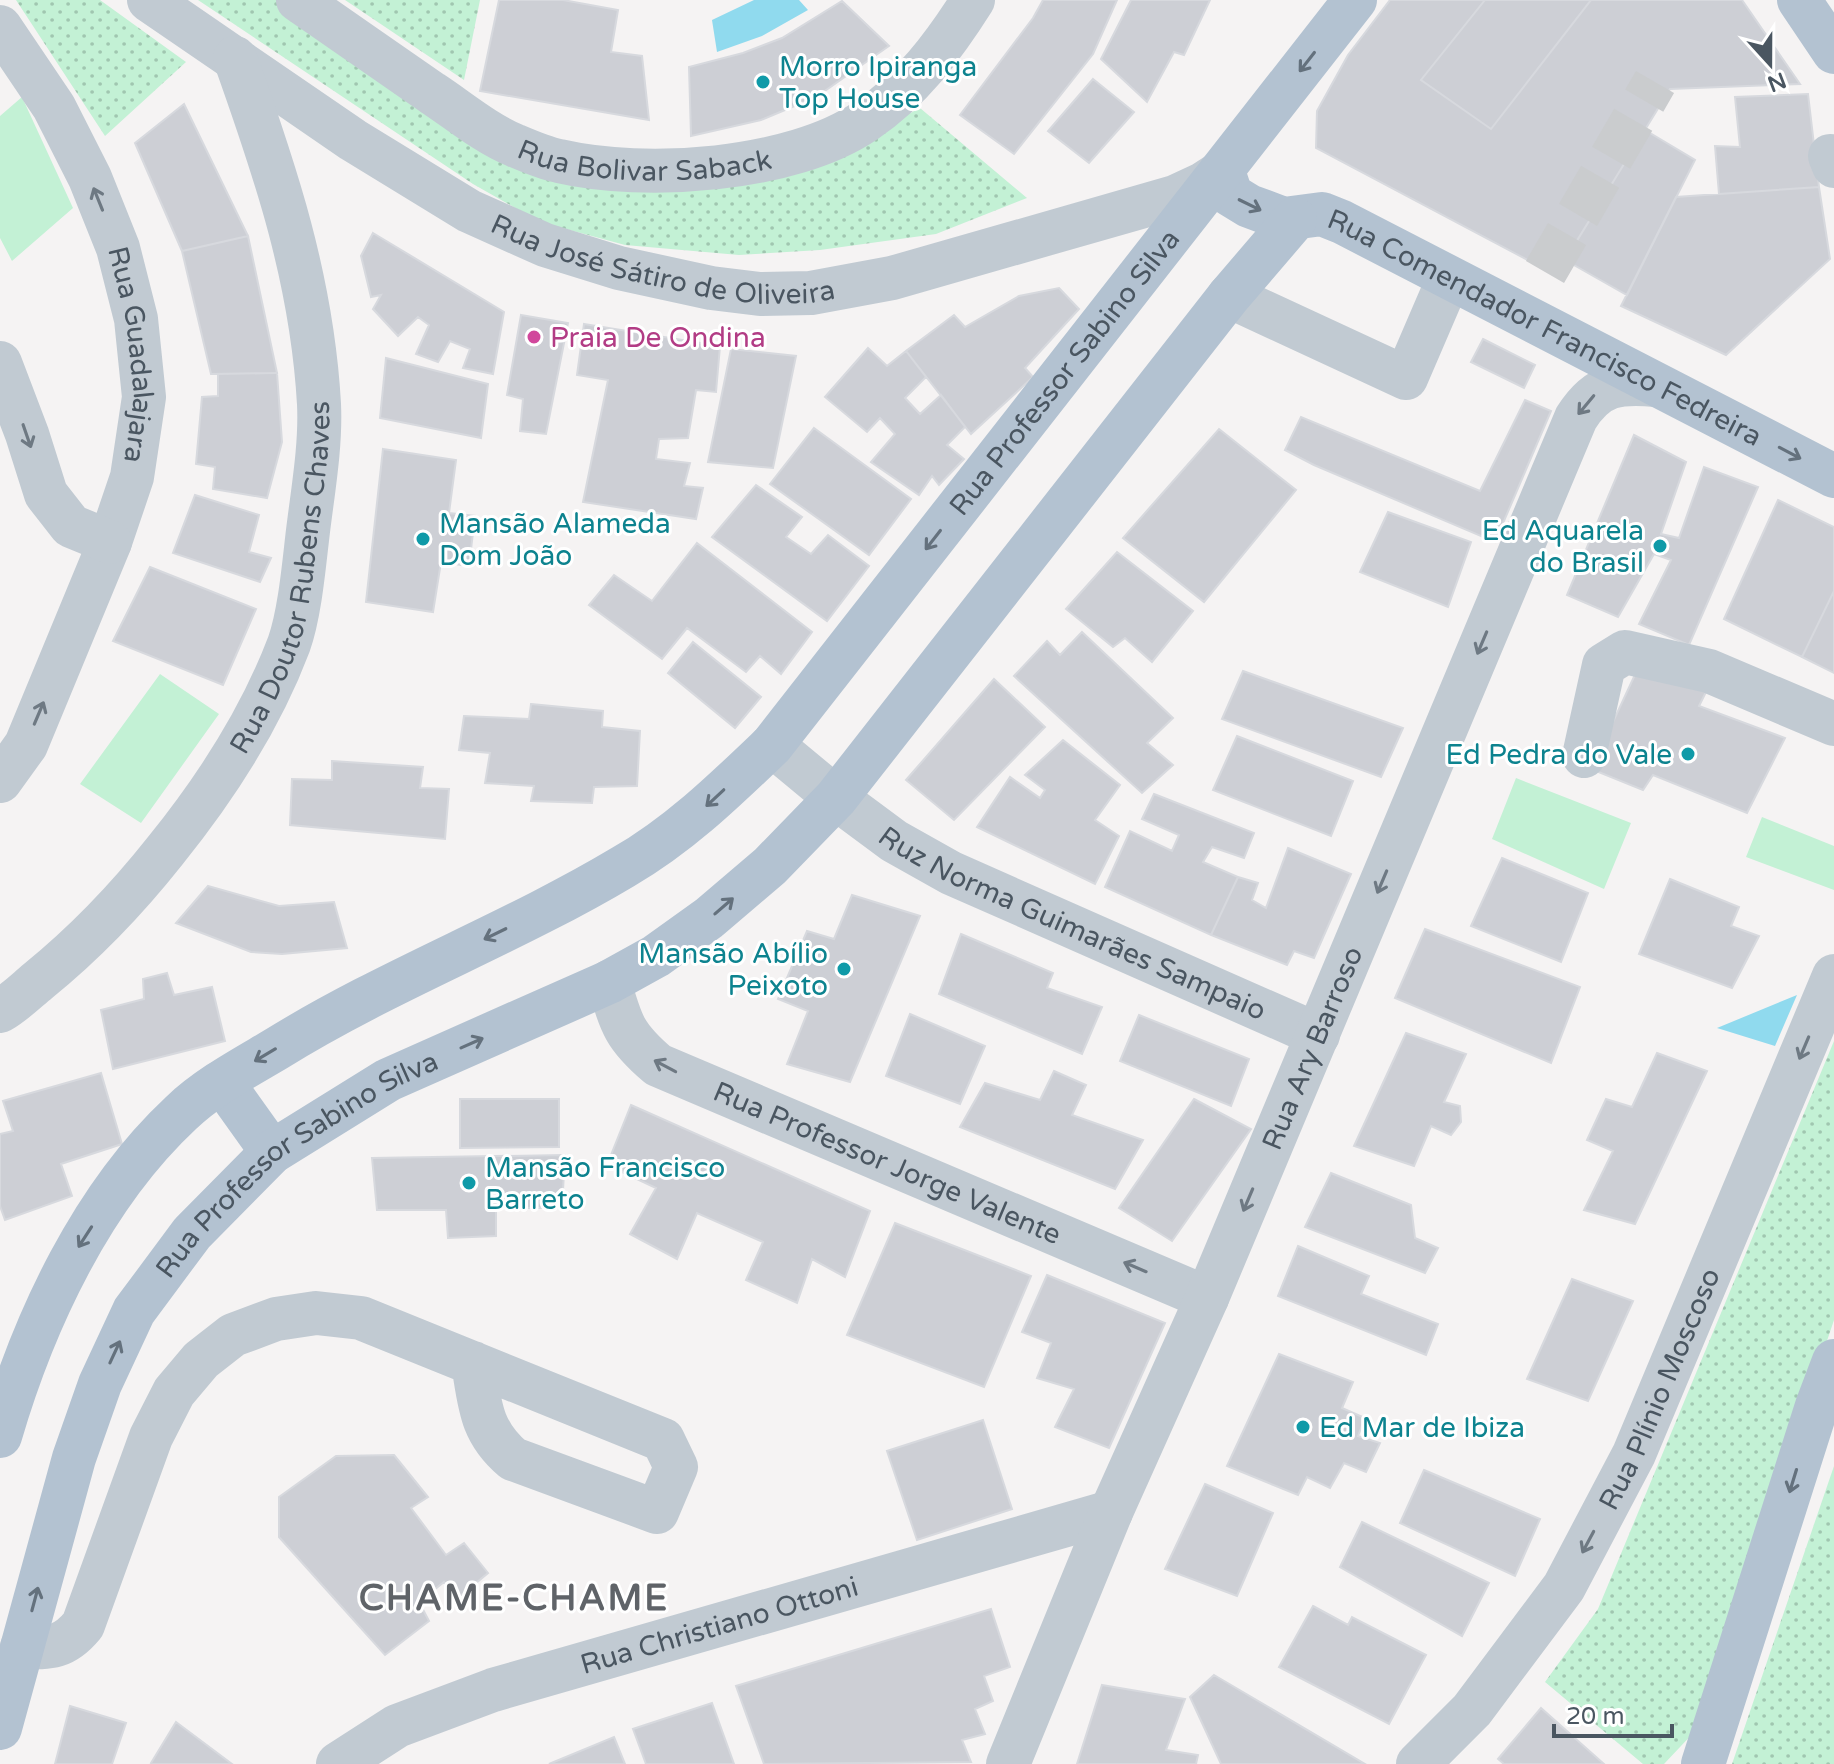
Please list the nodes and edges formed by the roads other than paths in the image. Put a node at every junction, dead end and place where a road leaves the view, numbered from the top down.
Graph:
1 (149, 0) edge
2 (298, 0) edge
3 (973, 0) edge
4 (1355, 0) edge
5 (1799, 0) edge
6 (0, 27) edge
7 (1834, 52) edge
8 (235, 58) junction
9 (1223, 171) junction
10 (1295, 219) junction
11 (1449, 278) junction
12 (1229, 296) junction
13 (0, 363) edge
14 (1656, 385) junction
15 (1834, 476) edge
16 (110, 542) junction
17 (1834, 724) edge
18 (772, 745) junction
19 (1584, 756) dead end
20 (0, 781) edge
21 (836, 798) junction
22 (1834, 976) edge
23 (609, 982) junction
24 (0, 1011) edge
25 (1318, 1035) junction
26 (222, 1082) junction
27 (272, 1152) junction
28 (1207, 1298) junction
29 (1834, 1361) edge
30 (473, 1363) dead end
31 (0, 1436) edge
32 (1111, 1512) junction
33 (22, 1647) junction
34 (0, 1728) edge
35 (1703, 1756) edge
36 (338, 1764) edge
37 (1008, 1764) edge
38 (1418, 1764) edge

1 - 8 street, Rua José Sátiro de Oliveira
2 - 3 street, Rua Bolivar Saback
4 -> 9 main road, Rua Professor Sabino Silva
5 - 7 main road
16 -> 6 street, Rua Guadalajara
8 - 9 street, Rua José Sátiro de Oliveira
8 - 24 street, Rua Doutor Rubens Chaves
9 -> 10 main road, Rua Comendador Francisco Fedreira
9 -> 18 main road, Rua Professor Sabino Silva
10 - 11 main road, Rua Comendador Francisco Fedreira
10 - 12 main road, Rua Professor Sabino Silva
11 - 12 street
11 - 14 main road, Rua Comendador Francisco Fedreira
12 - 21 main road, Rua Professor Sabino Silva
13 -> 16 street
14 -> 15 main road, Rua Comendador Francisco Fedreira
14 -> 25 street, Rua Ary Barroso
20 -> 16 street, Rua Guadalajara
17 - 19 street
18 - 21 street
18 -> 26 main road, Rua Professor Sabino Silva
23 -> 21 main road, Rua Professor Sabino Silva
21 - 25 street, Ruz Norma Guimarães Sampaio
22 -> 38 street, Rua Plínio Moscoso
27 -> 23 main road, Rua Professor Sabino Silva
28 -> 23 street, Rua Professor Jorge Valente
25 -> 28 street, Rua Ary Barroso
26 - 27 main road
26 -> 31 main road, Rua Professor Sabino Silva
33 -> 27 main road, Rua Professor Sabino Silva
28 - 32 street, Rua Ary Barroso
29 -> 35 main road
30 - 33 street
32 - 36 street, Rua Christiano Ottoni
32 - 37 street, Rua Ary Barroso
33 - 34 main road, Rua Professor Sabino Silva

